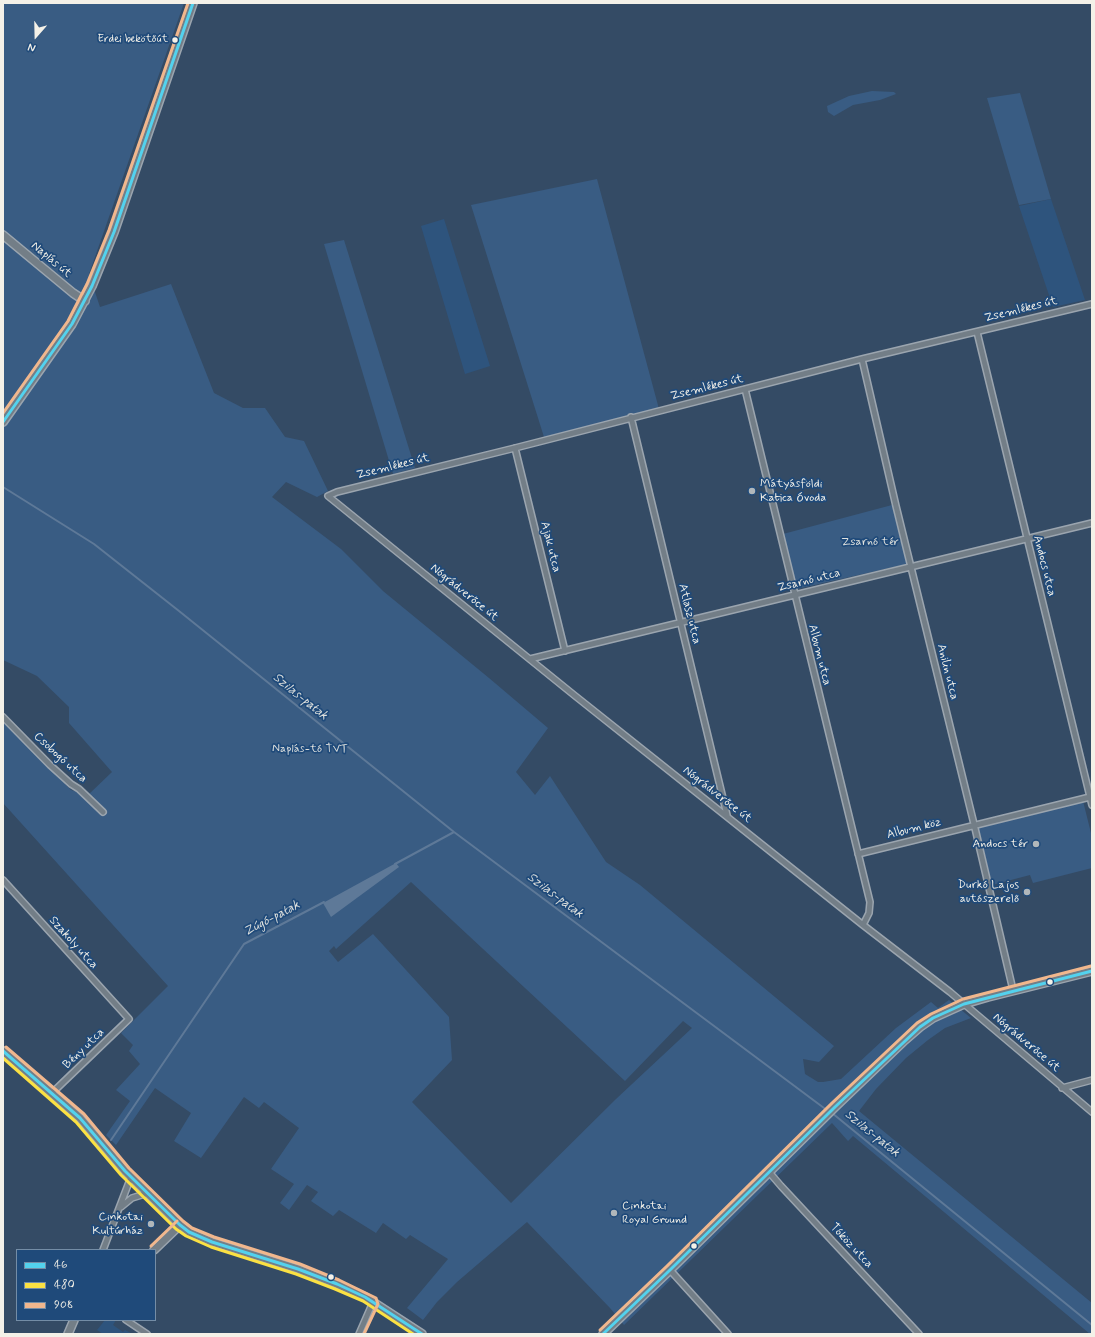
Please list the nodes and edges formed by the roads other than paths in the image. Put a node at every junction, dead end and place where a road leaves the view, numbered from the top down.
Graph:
1 (193, 3) edge
2 (3, 235) edge
3 (85, 301) junction
4 (1092, 304) edge
5 (977, 332) junction
6 (862, 359) junction
7 (745, 389) junction
8 (631, 417) junction
9 (3, 422) edge
10 (515, 448) junction
11 (328, 496) joint
12 (1092, 523) edge
13 (1027, 539) junction
14 (911, 566) junction
15 (794, 595) junction
16 (680, 623) junction
17 (565, 651) junction
18 (530, 659) junction
19 (3, 718) edge
20 (1090, 794) edge
21 (1092, 805) edge
22 (103, 812) dead end
23 (727, 815) junction
24 (974, 824) junction
25 (858, 854) junction
26 (3, 880) edge
27 (863, 925) junction
28 (1092, 971) edge
29 (1013, 990) junction
30 (964, 1004) junction
31 (129, 1019) joint
32 (3, 1051) edge
33 (1092, 1080) edge
34 (1062, 1088) junction
35 (52, 1093) junction
36 (1092, 1112) edge
37 (769, 1172) junction
38 (132, 1177) junction
39 (148, 1193) junction
40 (120, 1207) junction
41 (180, 1225) junction
42 (103, 1249) edge
43 (155, 1249) edge
44 (670, 1270) junction
45 (373, 1302) junction
46 (74, 1321) edge
47 (128, 1321) edge
48 (68, 1334) edge
49 (147, 1334) edge
50 (359, 1334) edge
51 (422, 1334) edge
52 (603, 1334) edge
53 (728, 1334) edge
54 (919, 1334) edge

1 - 3 main road
2 - 3 main road, Naplás út
3 - 9 main road
4 - 5 street, Zsemlékes út
5 - 6 street, Zsemlékes út
5 - 13 street, Andocs utca
6 - 7 street, Zsemlékes út
6 - 14 street, Anilin utca
7 - 8 street, Zsemlékes út
7 - 15 street, Album utca
8 - 10 street, Zsemlékes út
8 - 16 street, Atlasz utca
10 - 11 street, Zsemlékes út
10 - 17 street, Ajak utca
11 - 18 street, Nógrádverőce út
12 - 13 street, Zsarnó utca
13 - 14 street, Zsarnó utca
13 - 20 street, Andocs utca
14 - 15 street, Zsarnó utca
14 - 24 street, Anilin utca
15 - 16 street, Zsarnó utca
15 - 25 street, Album utca
16 - 17 street, Zsarnó utca
16 - 23 street, Atlasz utca
17 - 18 street, Zsarnó utca
18 - 23 street, Nógrádverőce út
19 - 22 street, Csobogó utca
20 - 21 street, Andocs utca
20 - 24 street
23 - 27 street, Nógrádverőce út
24 - 25 street, Album köz
24 - 29 street, Anilin utca
25 - 27 street, Album utca
26 - 31 street, Szakoly utca
27 - 30 street, Nógrádverőce út
28 - 29 main road
29 - 30 main road
30 - 34 street, Nógrádverőce út
30 - 37 main road
31 - 35 street, Bény utca
32 - 35 main road
33 - 34 street
34 - 36 street, Nógrádverőce út
35 - 38 main road
37 - 44 main road
37 - 54 street, Tóköz utca
38 - 39 main road
38 - 40 street
39 - 40 street
39 - 41 main road
40 - 42 street
41 - 43 main road
41 - 45 main road
44 - 52 main road
44 - 53 street
45 - 50 street
45 - 51 main road
46 - 48 main road
47 - 49 street

